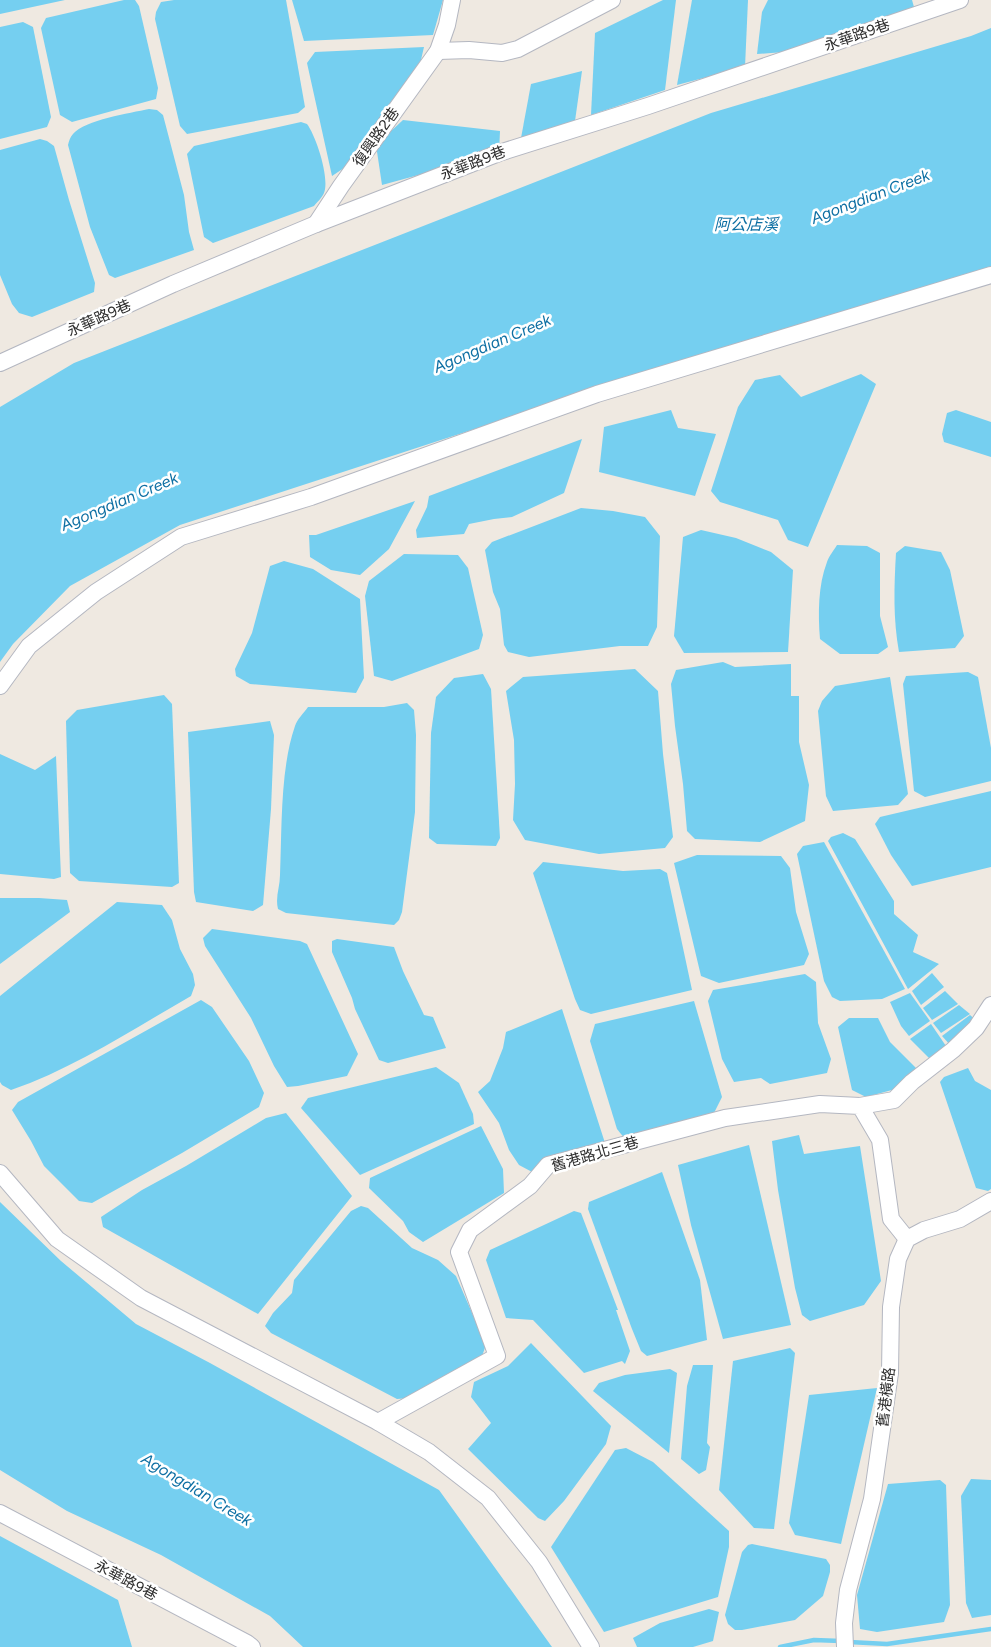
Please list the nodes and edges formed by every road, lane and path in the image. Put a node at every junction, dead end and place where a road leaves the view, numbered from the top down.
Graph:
1 (452, 0) edge
2 (612, 0) edge
3 (960, 0) edge
4 (438, 51) junction
5 (316, 224) junction
6 (991, 275) edge
7 (0, 363) edge
8 (0, 686) edge
9 (991, 1005) edge
10 (860, 1106) junction
11 (0, 1174) edge
12 (991, 1201) edge
13 (907, 1239) junction
14 (378, 1422) junction
15 (0, 1513) edge
16 (252, 1647) edge
17 (592, 1647) edge
18 (845, 1647) edge

1 - 4 street, 復興路2巷
2 - 4 street
3 - 5 street, 永華路9巷
4 - 5 street, 復興路2巷
5 - 7 street, 永華路9巷
6 - 8 street
9 - 10 street, 舊港路北三巷
10 - 13 street
10 - 14 street, 舊港路北三巷
11 - 14 street
12 - 13 street
13 - 18 street, 舊港橫路
14 - 17 street
15 - 16 street, 永華路9巷

